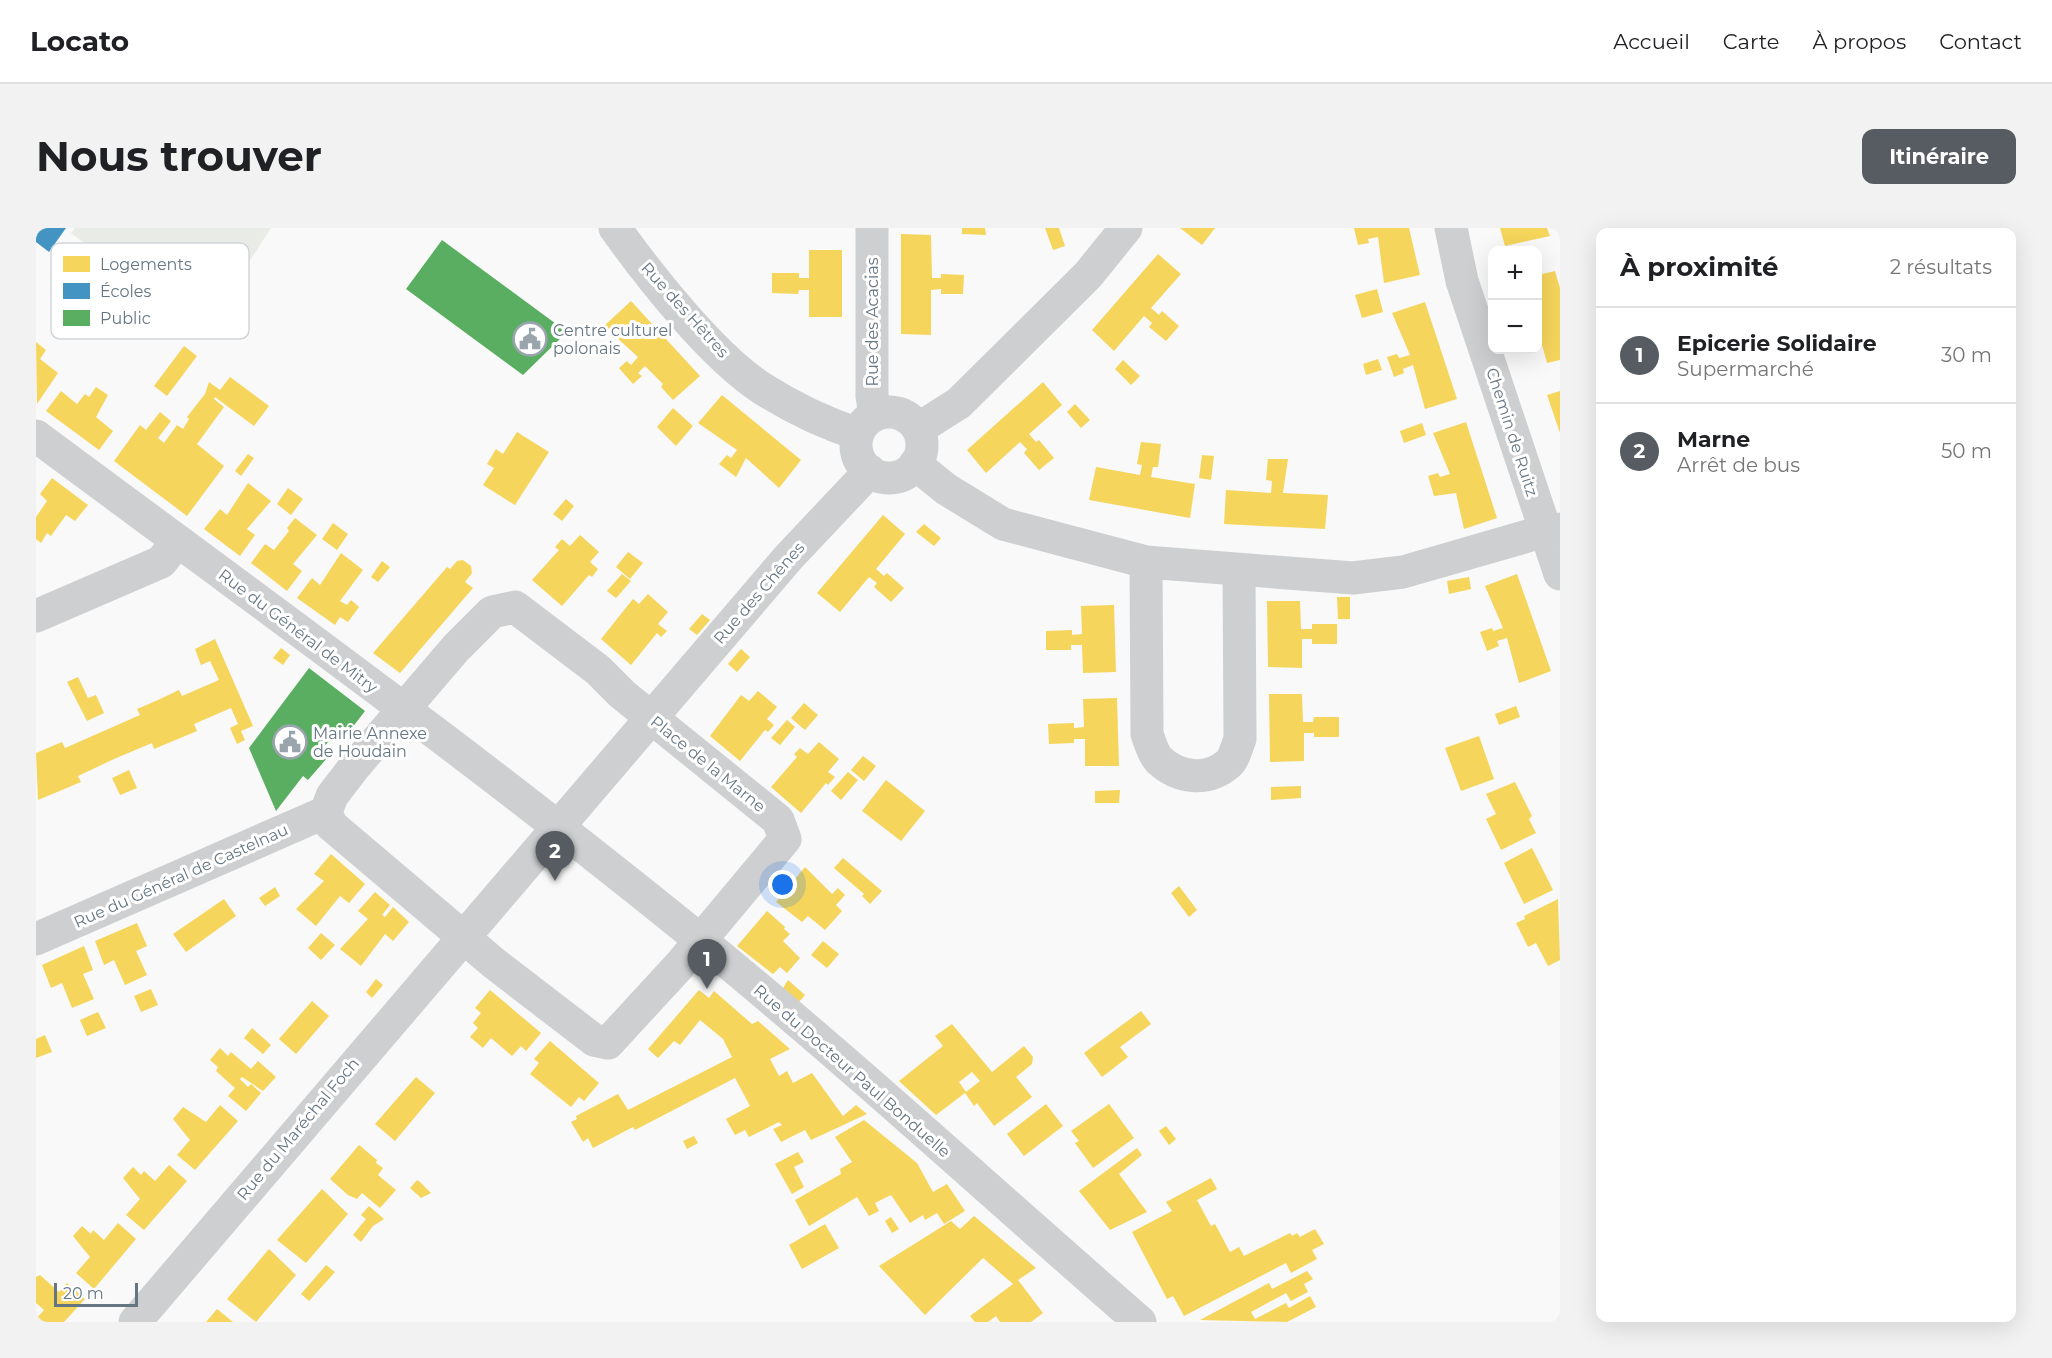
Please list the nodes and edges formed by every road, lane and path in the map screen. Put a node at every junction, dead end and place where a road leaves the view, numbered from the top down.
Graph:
1 (615, 228) edge
2 (872, 228) edge
3 (1126, 228) edge
4 (1451, 228) edge
5 (866, 425) junction
6 (918, 429) junction
7 (36, 436) edge
8 (915, 464) junction
9 (870, 471) junction
10 (1552, 530) edge
11 (178, 541) junction
12 (1146, 562) junction
13 (1239, 570) junction
14 (1560, 574) edge
15 (36, 616) edge
16 (403, 710) junction
17 (652, 719) junction
18 (326, 812) junction
19 (558, 828) junction
20 (463, 936) junction
21 (36, 939) edge
22 (700, 940) junction
23 (135, 1322) edge
24 (1140, 1322) edge

1 - 5 street, Rue des Hêtres
2 - 5 street, Rue des Acacias
3 - 6 street
4 - 10 street, Chemin de Ruitz
5 - 6 street
5 - 9 street
6 - 8 street
7 - 11 street, Rue du Général de Mitry
8 - 9 street
8 - 12 street
9 - 17 street, Rue des Chênes
10 - 13 street
10 - 14 street, Chemin de Ruitz
11 - 15 street
11 - 16 street, Rue du Général de Mitry
12 - 13 street
12 - 13 street
16 - 17 street, Place de la Marne
16 - 18 street, Place de la Marne
16 - 19 street, Rue du Général de Mitry
17 - 19 street, Rue des Chênes
17 - 22 street, Place de la Marne
18 - 20 street, Place de la Marne
18 - 21 street, Rue du Général de Castelnau
19 - 20 street, Rue du Maréchal Foch
19 - 22 street, Rue du Docteur Paul Bonduelle
20 - 22 street, Place de la Marne
20 - 23 street, Rue du Maréchal Foch
22 - 24 street, Rue du Docteur Paul Bonduelle

